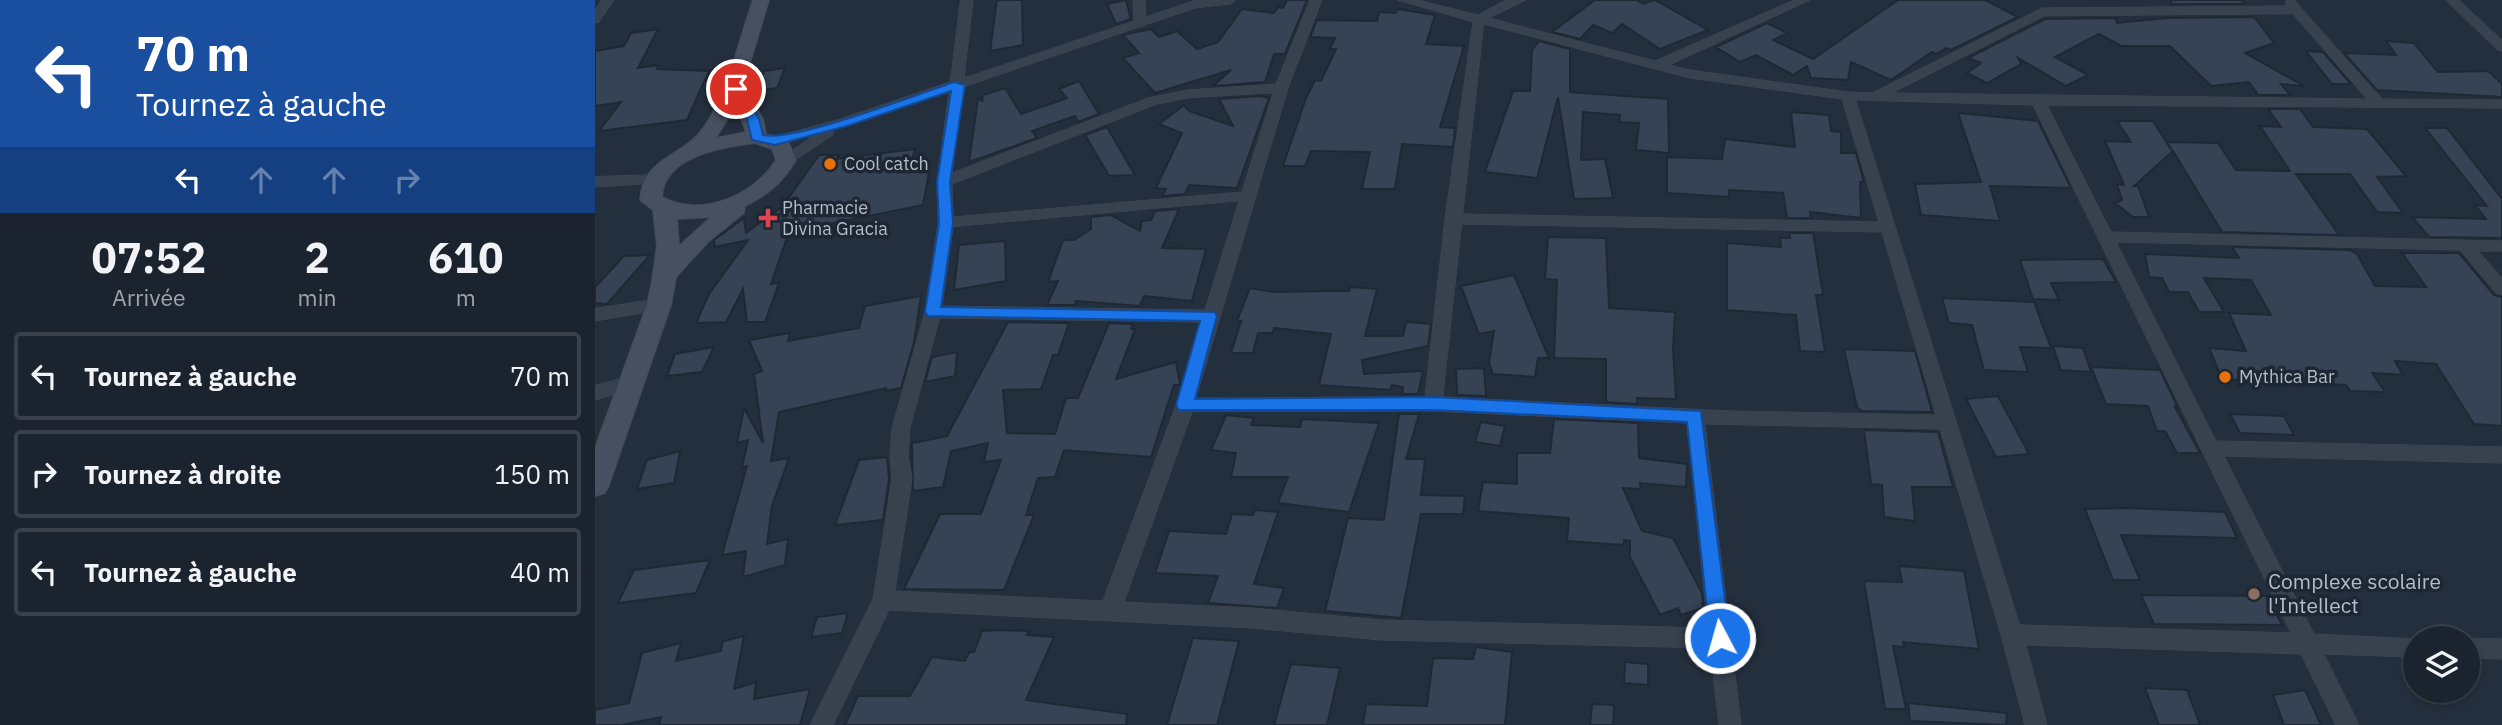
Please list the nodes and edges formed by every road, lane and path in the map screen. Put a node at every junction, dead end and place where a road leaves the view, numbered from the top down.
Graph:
1 (608, 0) edge
2 (761, 0) edge
3 (967, 0) edge
4 (1139, 0) edge
5 (1209, 0) edge
6 (1230, 0) edge
7 (1316, 0) edge
8 (1520, 0) edge
9 (1804, 0) edge
10 (2452, 0) edge
11 (1412, 1) edge
12 (2292, 5) edge
13 (1191, 7) junction
14 (1480, 18) junction
15 (595, 19) edge
16 (1140, 23) junction
17 (2502, 47) edge
18 (1654, 66) junction
19 (958, 85) junction
20 (1281, 88) junction
21 (736, 89) junction
22 (1849, 96) junction
23 (1872, 98) junction
24 (2038, 101) junction
25 (2377, 102) junction
26 (2502, 104) edge
27 (842, 123) junction
28 (766, 139) junction
29 (698, 148) junction
30 (787, 159) junction
31 (654, 180) junction
32 (595, 182) edge
33 (944, 182) junction
34 (752, 196) junction
35 (1246, 196) junction
36 (664, 210) junction
37 (1453, 219) junction
38 (946, 223) junction
39 (1888, 227) junction
40 (2104, 237) junction
41 (2464, 245) junction
42 (2502, 246) edge
43 (665, 275) junction
44 (2502, 289) edge
45 (659, 305) junction
46 (933, 312) junction
47 (595, 315) edge
48 (1209, 316) junction
49 (631, 383) junction
50 (595, 393) edge
51 (1433, 404) junction
52 (1185, 405) junction
53 (1695, 416) junction
54 (1947, 422) junction
55 (2209, 448) junction
56 (2502, 455) edge
57 (595, 485) edge
58 (883, 600) junction
59 (1110, 612) junction
60 (2012, 635) junction
61 (1720, 638) junction
62 (2307, 643) junction
63 (2403, 646) edge
64 (2480, 648) edge
65 (2502, 649) edge
66 (821, 725) edge
67 (1730, 725) edge
68 (2036, 725) edge
69 (2348, 725) edge

1 - 15 street
2 - 21 street
3 - 19 street
4 - 16 street
5 - 13 street
6 - 13 street
7 - 20 street
8 - 14 street
9 - 18 street
10 - 17 street
11 - 14 street
12 - 23 street
12 - 25 street
13 - 16 street
14 - 18 street
14 - 37 street
16 - 19 street
18 - 22 street
19 - 27 street
19 - 33 street
20 - 33 street
20 - 35 street
21 - 28 street
21 - 29 street
22 - 23 street
22 - 39 street
23 - 24 street
24 - 25 street
24 - 40 street
25 - 26 street
27 - 28 street
27 - 30 street
28 - 29 street
28 - 30 street
29 - 31 street
30 - 34 street
31 - 32 street
31 - 36 street
33 - 38 street
34 - 36 street
34 - 43 street
35 - 38 street
35 - 48 street
36 - 43 street
37 - 39 street
37 - 51 street
38 - 46 street
39 - 54 street
40 - 41 street
40 - 55 street
41 - 42 street
41 - 44 street
43 - 45 street
45 - 47 street
45 - 49 street
46 - 48 street
46 - 58 street
48 - 52 street
49 - 50 street
49 - 57 street
51 - 52 street
51 - 53 street
52 - 59 street
53 - 54 street
53 - 61 street
54 - 60 street
55 - 56 street
55 - 62 street
58 - 59 street
58 - 66 street
59 - 61 street
60 - 62 street
60 - 68 street
61 - 67 street
62 - 63 street
62 - 69 street
64 - 65 street

